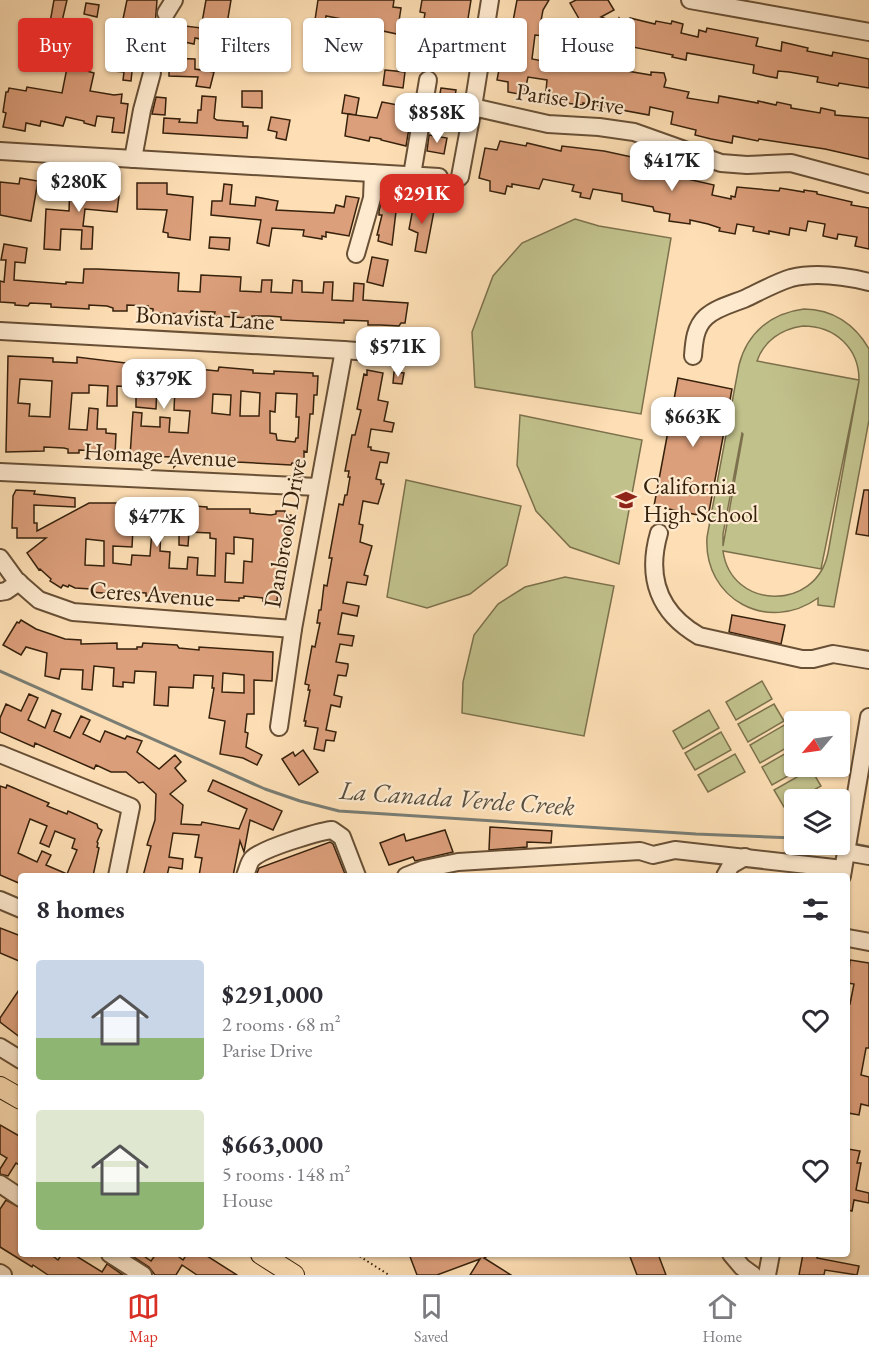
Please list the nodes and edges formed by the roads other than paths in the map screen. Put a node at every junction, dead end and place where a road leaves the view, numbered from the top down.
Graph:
1 (490, 0) edge
2 (690, 0) edge
3 (868, 27) edge
4 (152, 73) dead end
5 (428, 80) dead end
6 (473, 107) junction
7 (0, 151) edge
8 (133, 159) junction
9 (373, 173) junction
10 (412, 175) junction
11 (439, 177) dead end
12 (460, 177) dead end
13 (869, 184) edge
14 (356, 254) dead end
15 (869, 282) edge
16 (0, 331) edge
17 (344, 350) junction
18 (407, 355) dead end
19 (693, 356) dead end
20 (0, 471) edge
21 (318, 487) junction
22 (659, 533) dead end
23 (0, 558) edge
24 (17, 581) junction
25 (0, 591) edge
26 (293, 629) junction
27 (869, 660) edge
28 (869, 717) edge
29 (279, 727) dead end
30 (0, 754) edge
31 (850, 828) edge
32 (850, 847) edge
33 (845, 855) edge
34 (869, 856) edge
35 (745, 857) junction
36 (480, 868) edge
37 (118, 873) edge
38 (246, 873) edge
39 (356, 873) edge
40 (416, 873) edge
41 (727, 873) edge
42 (842, 873) edge
43 (0, 900) edge
44 (18, 908) edge
45 (850, 938) edge
46 (869, 942) edge
47 (0, 1047) edge
48 (18, 1058) edge
49 (0, 1087) edge
50 (18, 1097) edge
51 (0, 1184) edge
52 (18, 1196) edge
53 (115, 1257) edge
54 (266, 1257) edge
55 (734, 1257) edge
56 (770, 1257) edge
57 (143, 1275) edge
58 (294, 1275) edge
59 (753, 1275) edge
60 (767, 1275) edge

1 - 6 street
2 - 3 street
4 - 8 street
5 - 10 street
6 - 12 street
6 - 13 street, Parise Drive
7 - 8 street
8 - 9 street
9 - 10 street
9 - 14 street
10 - 11 street
15 - 19 street
16 - 17 street, Bonavista Lane
17 - 18 street, Bonavista Lane
17 - 21 street, Danbrook Drive
20 - 21 street, Homage Avenue
21 - 26 street, Danbrook Drive
22 - 27 street
23 - 24 street, Ceres Avenue
24 - 25 street
24 - 26 street, Ceres Avenue
26 - 29 street, Danbrook Drive
28 - 31 street
30 - 37 street
32 - 34 street
33 - 42 street
35 - 36 street
35 - 41 street
35 - 42 street
36 - 40 street
38 - 39 street
43 - 44 street
45 - 46 street
47 - 48 street
49 - 50 main road
51 - 52 street
53 - 57 street
54 - 58 main road
55 - 59 street
56 - 60 street

